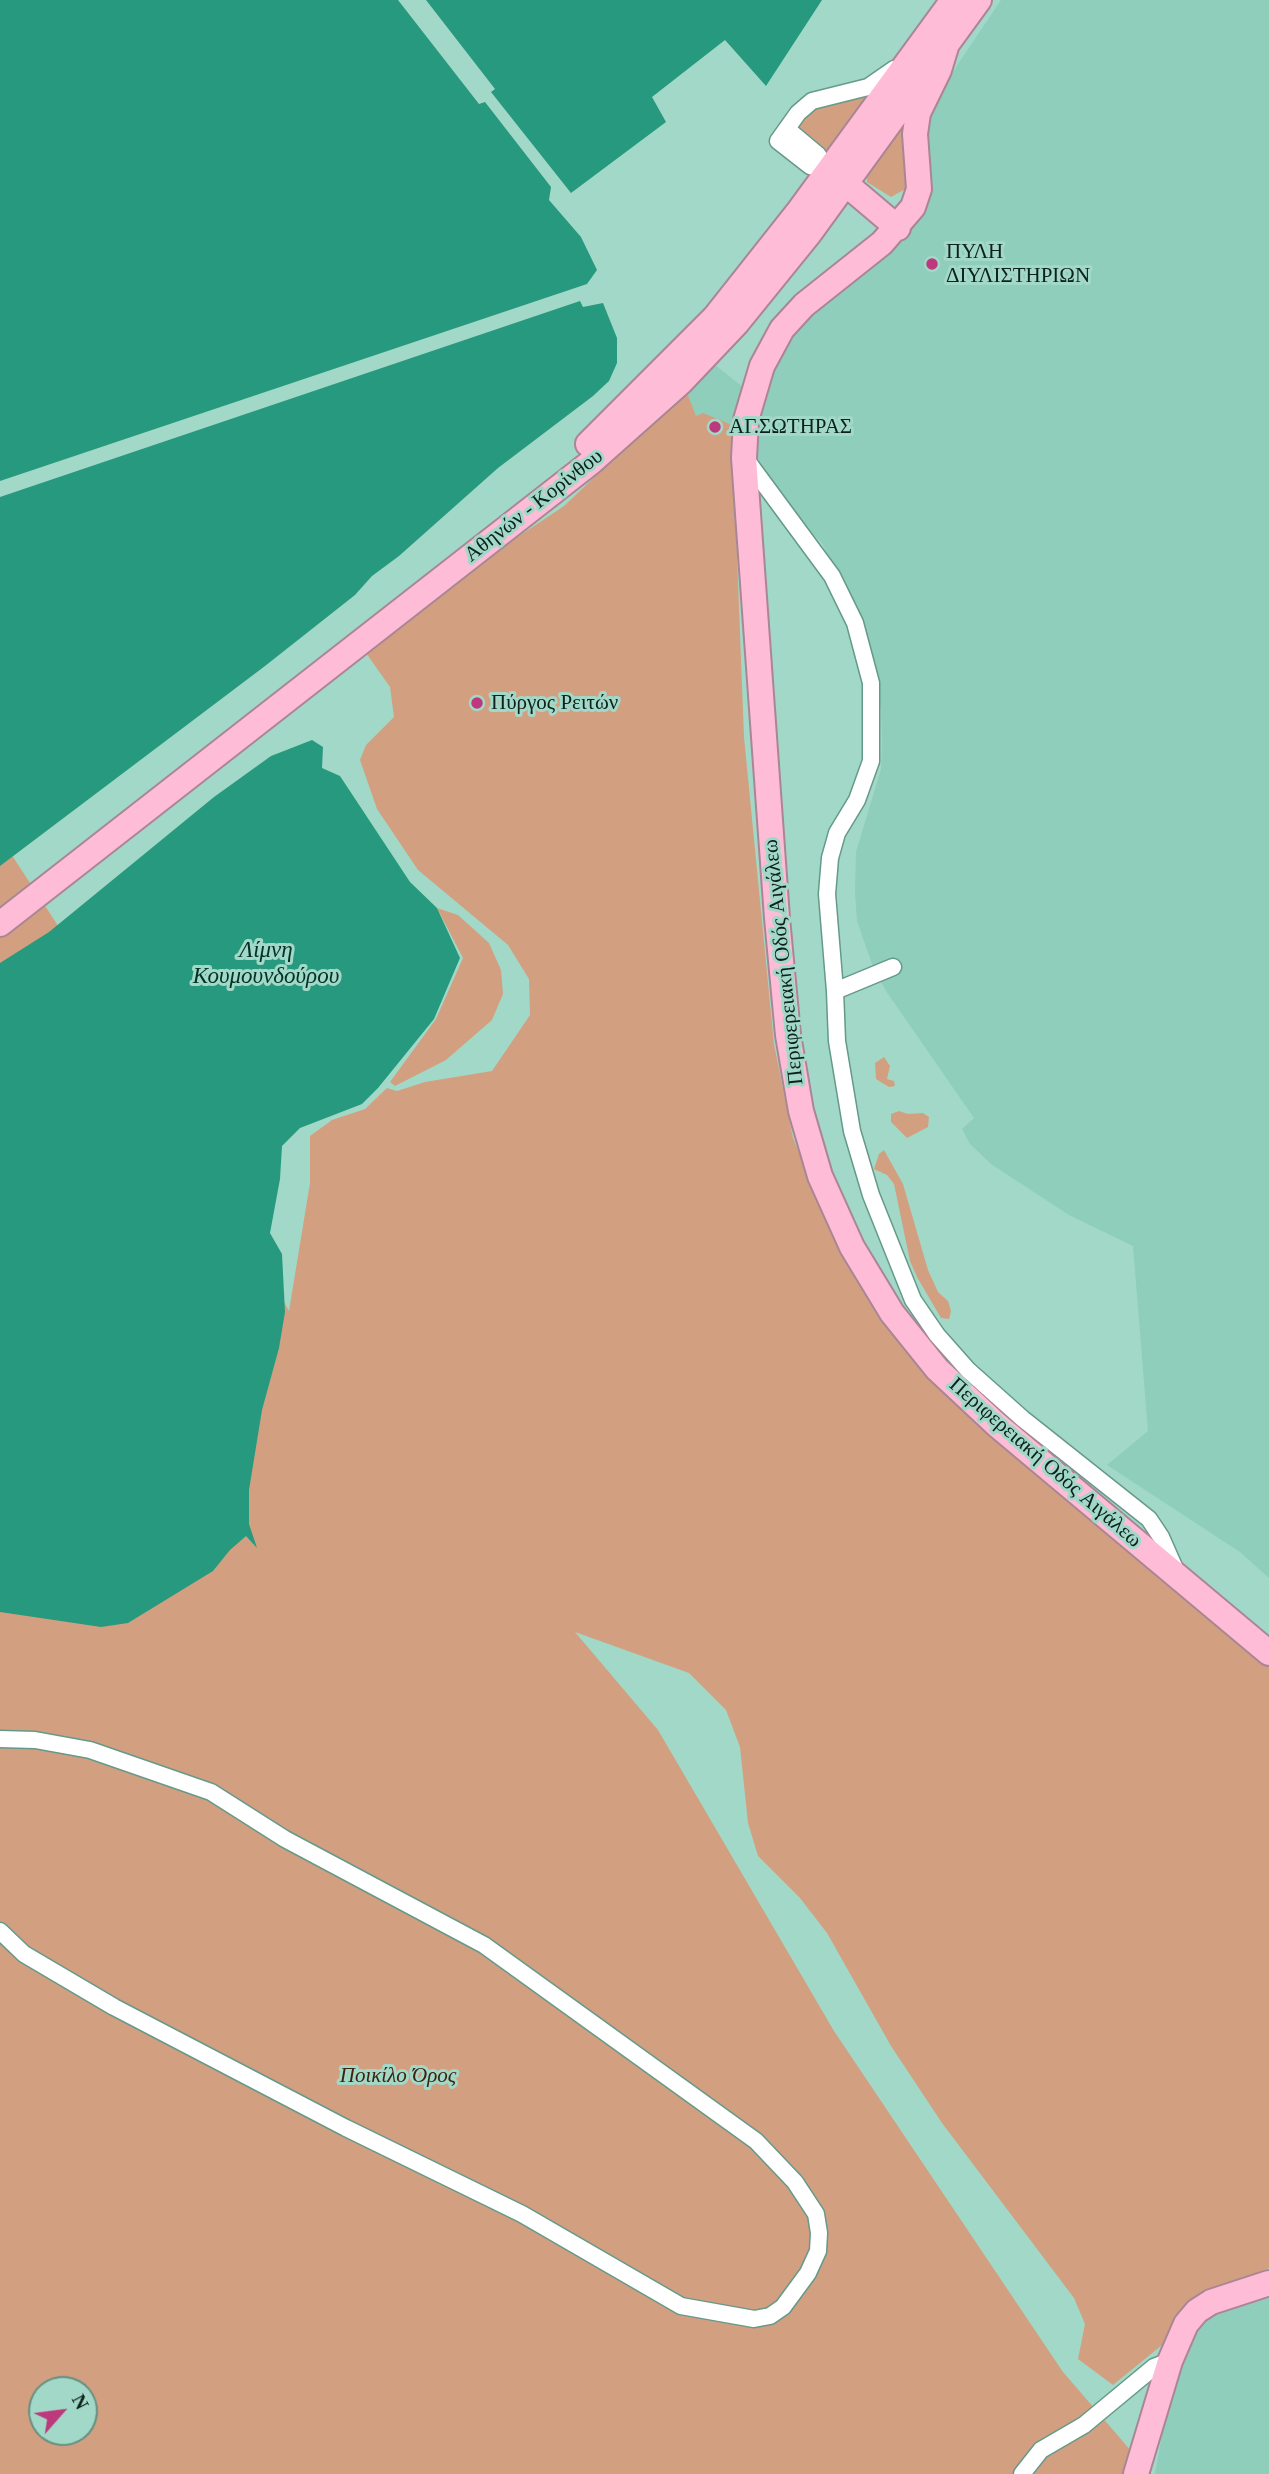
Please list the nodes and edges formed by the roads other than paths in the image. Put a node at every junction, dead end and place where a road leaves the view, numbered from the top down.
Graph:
1 (953, 0) edge
2 (979, 0) edge
3 (934, 45) junction
4 (836, 176) junction
5 (898, 228) junction
6 (744, 458) junction
7 (0, 904) edge
8 (0, 924) edge
9 (893, 967) dead end
10 (835, 991) junction
11 (1178, 1576) junction
12 (1269, 1653) edge
13 (0, 1739) edge
14 (0, 1931) edge
15 (1269, 2283) edge
16 (1170, 2361) junction
17 (1146, 2446) junction
18 (1022, 2474) edge
19 (1136, 2474) edge
20 (1144, 2474) edge

1 - 3 highway, Αθηνών - Κορίνθου
2 - 3 highway, Αθηνών - Κορίνθου
3 - 4 highway, Αθηνών - Κορίνθου
3 - 4 street
3 - 5 highway, Περιφερειακή Οδός Αιγάλεω
4 - 5 highway
4 - 7 highway, Αθηνών - Κορίνθου
4 - 8 highway, Αθηνών - Κορίνθου
5 - 6 highway, Περιφερειακή Οδός Αιγάλεω
6 - 10 street
6 - 11 highway, Περιφερειακή Οδός Αιγάλεω
9 - 10 street
10 - 11 street
11 - 12 highway, Περιφερειακή Οδός Αιγάλεω
13 - 14 street
15 - 16 highway
16 - 17 highway
16 - 18 street
17 - 19 highway
17 - 20 highway

